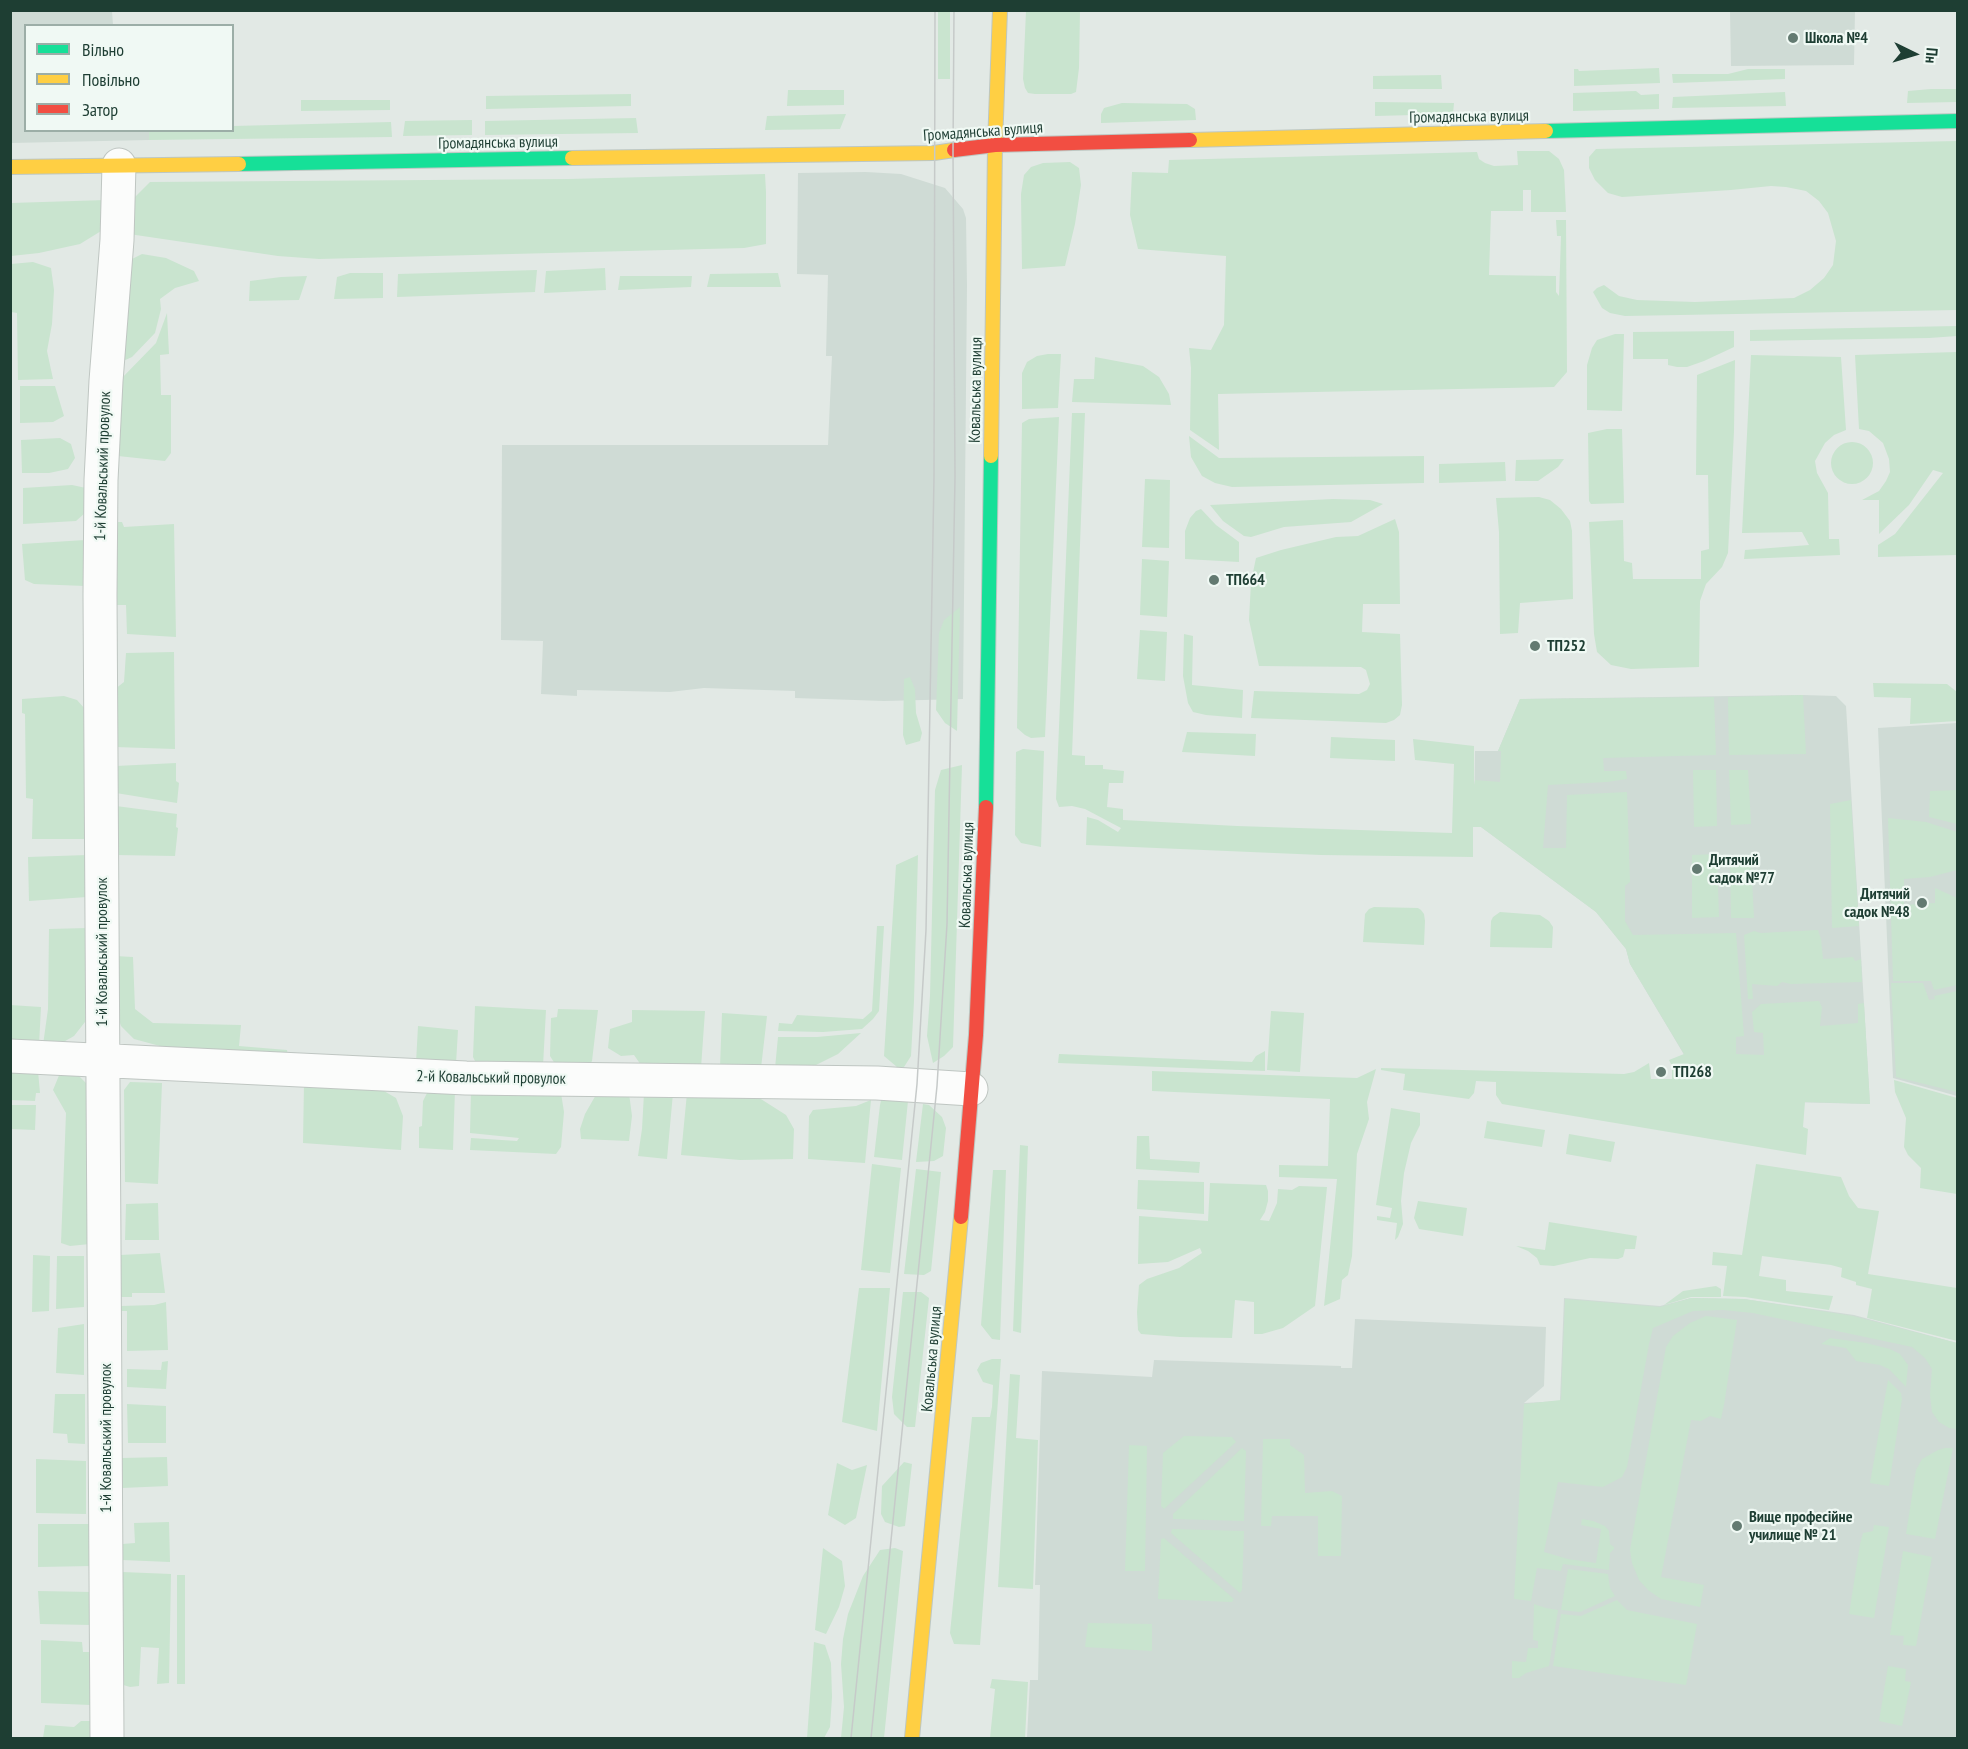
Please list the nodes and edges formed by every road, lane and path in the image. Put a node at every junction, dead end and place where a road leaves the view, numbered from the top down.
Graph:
1 (1000, 10) edge
2 (1958, 121) edge
3 (995, 145) junction
4 (119, 165) junction
5 (10, 167) edge
6 (10, 1056) edge
7 (102, 1060) junction
8 (971, 1089) junction
9 (107, 1738) edge
10 (912, 1738) edge

1 - 3 street, Ковальська вулиця
2 - 3 street, Громадянська вулиця
3 - 4 street, Громадянська вулиця
3 - 8 street, Ковальська вулиця
4 - 5 street, Громадянська вулиця
4 - 7 street, 1-й Ковальський провулок
6 - 7 street, 2-й Ковальський провулок
7 - 8 street, 2-й Ковальський провулок
7 - 9 street, 1-й Ковальський провулок
8 - 10 street, Ковальська вулиця

